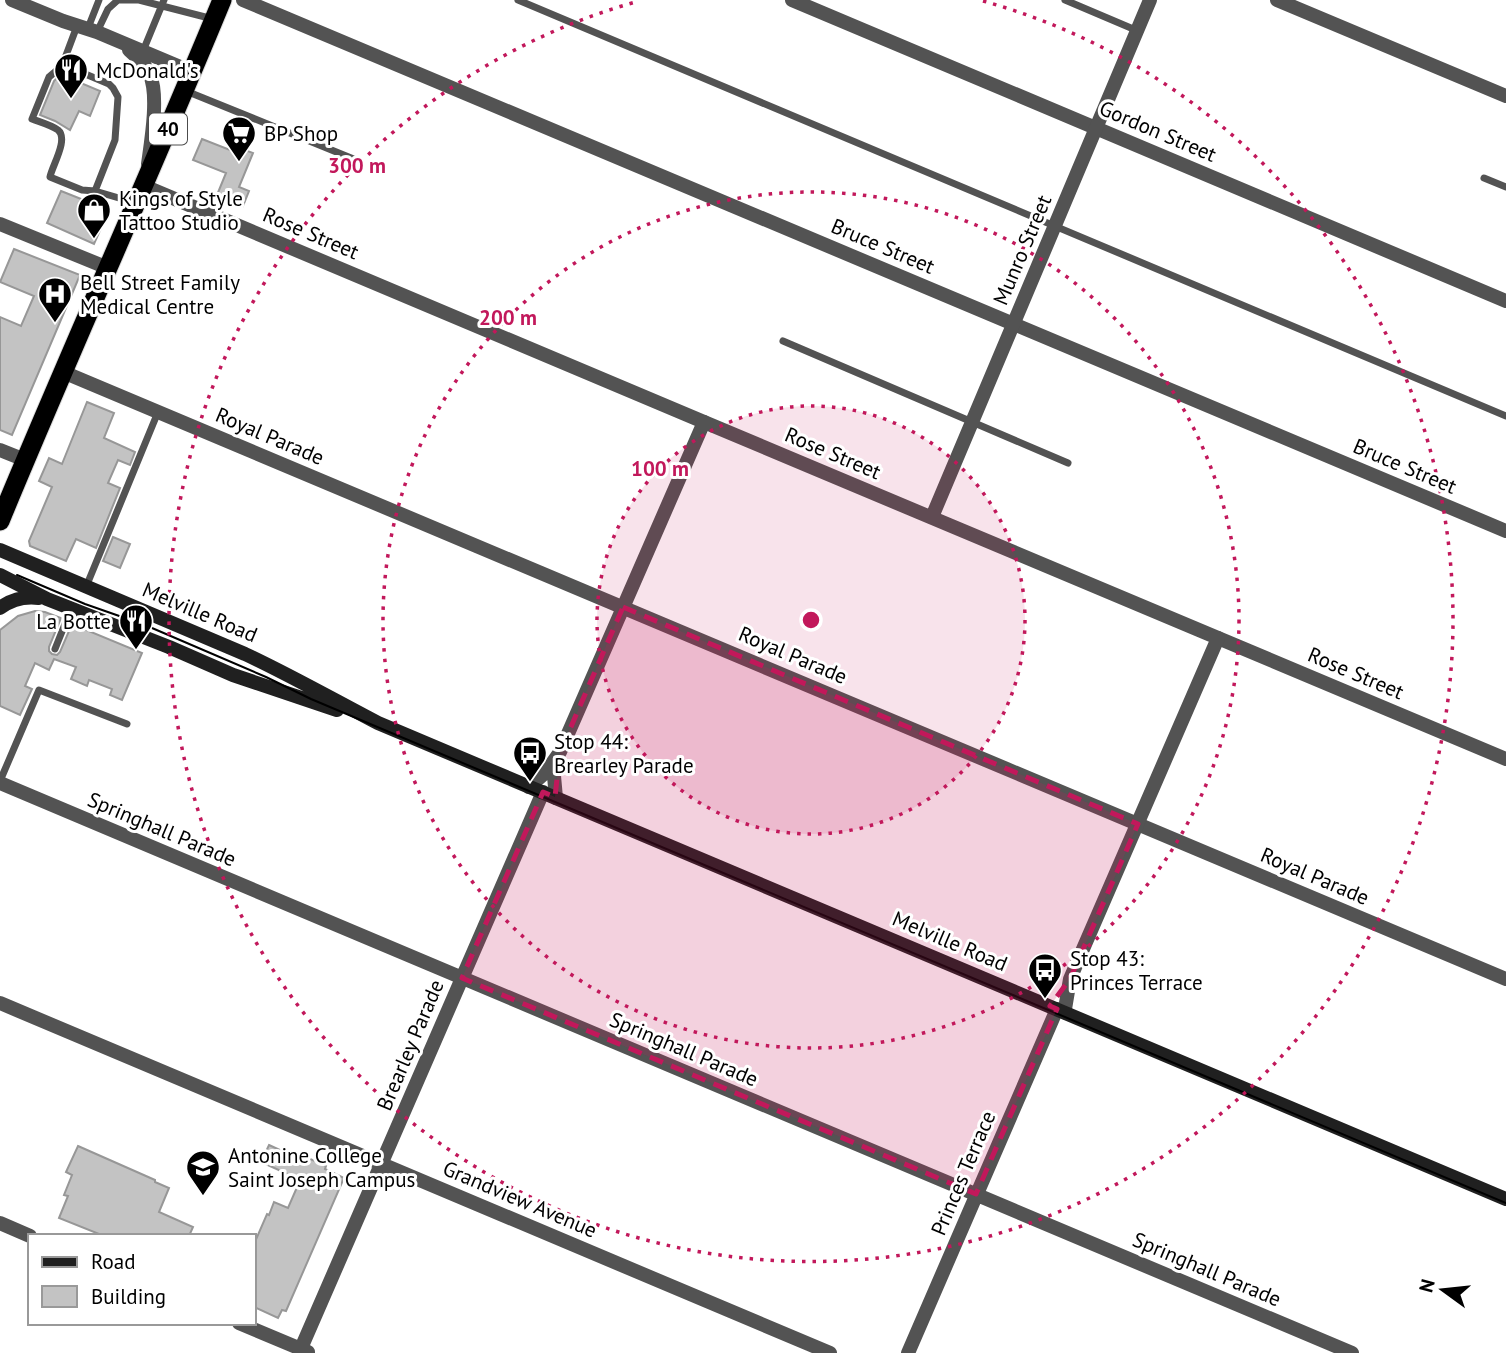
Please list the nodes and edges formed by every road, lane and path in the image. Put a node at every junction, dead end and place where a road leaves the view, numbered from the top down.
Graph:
1 (12, 0) edge
2 (99, 0) edge
3 (222, 0) edge
4 (243, 0) edge
5 (518, 0) edge
6 (792, 0) edge
7 (1065, 0) edge
8 (1150, 0) edge
9 (1277, 0) edge
10 (163, 3) edge
11 (214, 19) junction
12 (87, 28) junction
13 (1138, 31) junction
14 (117, 40) junction
15 (143, 51) junction
16 (62, 65) junction
17 (188, 81) junction
18 (1506, 96) edge
19 (1096, 128) junction
20 (361, 162) dead end
21 (1484, 178) dead end
22 (1506, 187) edge
23 (95, 191) junction
24 (140, 195) junction
25 (0, 224) edge
26 (1055, 226) junction
27 (108, 268) junction
28 (1506, 301) edge
29 (1014, 324) junction
30 (783, 341) dead end
31 (63, 372) junction
32 (158, 412) junction
33 (1506, 416) edge
34 (704, 422) junction
35 (973, 422) junction
36 (0, 450) edge
37 (25, 460) junction
38 (1068, 463) dead end
39 (932, 517) junction
40 (0, 521) edge
41 (1506, 531) edge
42 (0, 550) edge
43 (0, 575) edge
44 (86, 587) junction
45 (47, 599) junction
46 (624, 607) junction
47 (0, 608) edge
48 (71, 610) junction
49 (1218, 638) junction
50 (55, 649) dead end
51 (127, 723) dead end
52 (378, 723) junction
53 (560, 752) junction
54 (1506, 759) edge
55 (0, 782) edge
56 (543, 792) junction
57 (1138, 824) junction
58 (462, 978) junction
59 (1506, 979) edge
60 (0, 1003) edge
61 (1057, 1009) junction
62 (381, 1163) junction
63 (976, 1194) junction
64 (1506, 1199) edge
65 (0, 1223) edge
66 (28, 1235) edge
67 (243, 1325) edge
68 (303, 1352) edge
69 (830, 1353) edge
70 (908, 1353) edge
71 (1352, 1353) edge

1 - 12 street
2 - 12 lane
3 - 11 highway, 40
4 - 29 street, Bruce Street
5 - 26 lane
6 - 19 street, Gordon Street
7 - 13 lane
8 - 13 street, Munro Street
9 - 18 street
10 - 11 lane
10 - 12 lane
10 - 15 lane
11 - 17 highway, 40
12 - 14 street
12 - 16 lane
13 - 19 street, Munro Street
14 - 15 street
14 - 24 street
15 - 17 street
16 - 23 lane
16 - 23 lane
17 - 20 lane
17 - 24 highway, 40
19 - 26 street, Munro Street
19 - 28 street, Gordon Street
21 - 22 lane
23 - 24 lane
24 - 27 highway, 40
24 - 34 street, Rose Street
25 - 27 street
26 - 29 street, Munro Street
26 - 33 lane
27 - 31 highway, 40
29 - 35 street, Munro Street
29 - 41 street, Bruce Street
30 - 35 lane
31 - 32 street, Royal Parade
31 - 37 highway, 40
32 - 44 lane
32 - 46 street, Royal Parade
34 - 39 street, Rose Street
34 - 46 street, Brearley Parade
35 - 38 lane
35 - 39 street, Munro Street
36 - 37 street
37 - 40 highway, 40
39 - 49 street, Rose Street
42 - 44 main road, Melville Road
43 - 45 main road, Melville Road
44 - 52 main road, Melville Road
45 - 47 main road
45 - 48 main road, Melville Road
46 - 53 street, Brearley Parade
46 - 57 street, Royal Parade
48 - 50 lane
48 - 52 main road, Melville Road
49 - 54 street, Rose Street
49 - 57 street, Princes Terrace
51 - 55 lane
52 - 56 main road, Melville Road
53 - 56 street, Brearley Parade
53 - 56 street, Brearley Parade
55 - 58 street, Springhall Parade
56 - 58 street, Brearley Parade
56 - 61 main road, Melville Road
57 - 59 street, Royal Parade
57 - 61 street, Princes Terrace
58 - 62 street, Brearley Parade
58 - 63 street, Springhall Parade
60 - 62 street, Grandview Avenue
61 - 63 street, Princes Terrace
61 - 64 main road, Melville Road
62 - 68 street, Brearley Parade
62 - 69 street, Grandview Avenue
63 - 70 street, Princes Terrace
63 - 71 street, Springhall Parade
65 - 66 street
67 - 68 street

